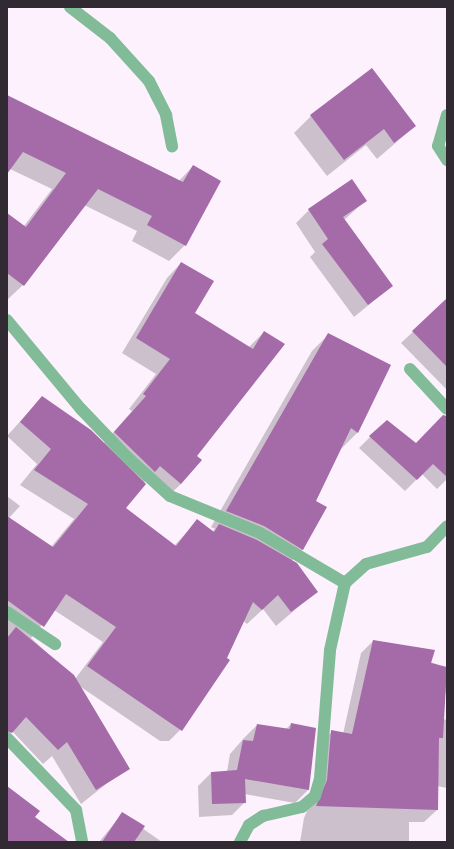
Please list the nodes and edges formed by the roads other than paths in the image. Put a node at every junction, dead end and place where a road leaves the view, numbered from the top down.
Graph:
1 (70, 7) edge
2 (447, 115) edge
3 (172, 146) dead end
4 (447, 160) edge
5 (7, 320) edge
6 (410, 369) dead end
7 (447, 409) edge
8 (447, 526) edge
9 (345, 583) junction
10 (7, 612) edge
11 (55, 644) dead end
12 (7, 738) edge
13 (82, 842) edge
14 (240, 842) edge

1 - 3 street
2 - 4 street
5 - 9 street
6 - 7 street
8 - 9 street
9 - 14 street
10 - 11 street
12 - 13 street

